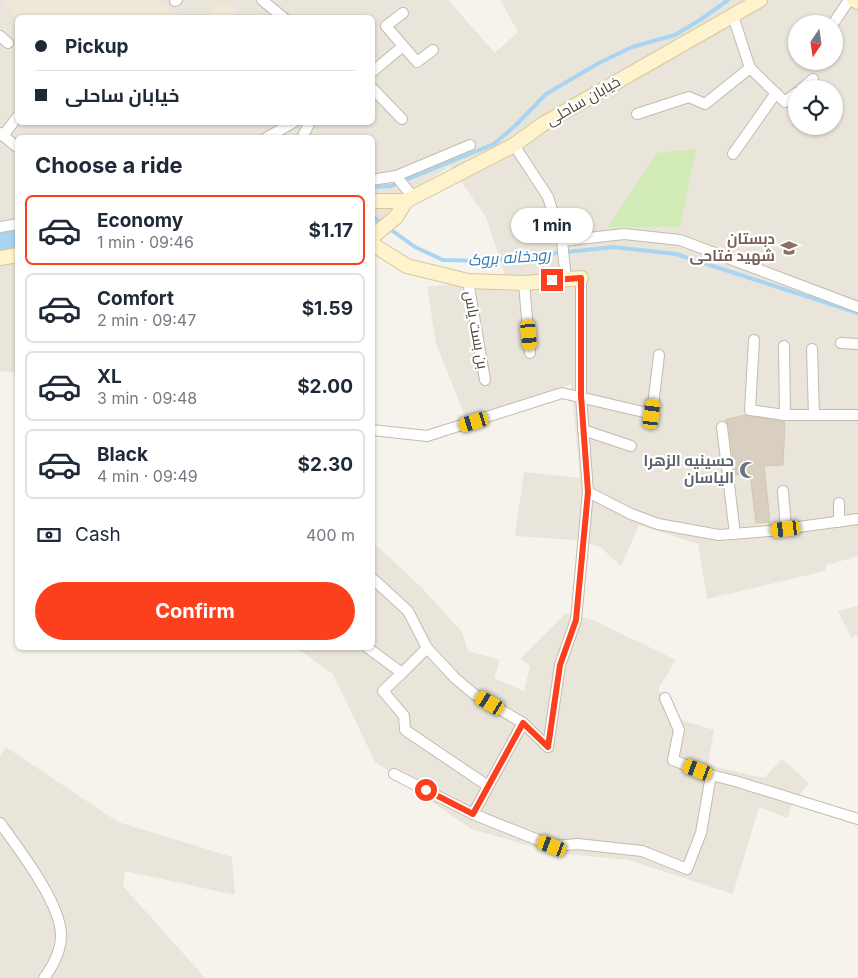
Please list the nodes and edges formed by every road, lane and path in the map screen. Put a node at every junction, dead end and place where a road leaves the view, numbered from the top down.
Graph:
1 (262, 0) edge
2 (760, 0) edge
3 (849, 0) edge
4 (854, 0) edge
5 (858, 2) edge
6 (403, 13) dead end
7 (280, 15) edge
8 (839, 15) edge
9 (733, 16) junction
10 (402, 48) junction
11 (433, 50) dead end
12 (750, 68) junction
13 (375, 70) edge
14 (375, 91) edge
15 (776, 93) junction
16 (788, 100) edge
17 (637, 114) dead end
18 (15, 119) edge
19 (402, 119) dead end
20 (289, 125) edge
21 (1, 135) edge
22 (271, 135) edge
23 (470, 145) dead end
24 (514, 145) junction
25 (15, 146) edge
26 (734, 154) dead end
27 (396, 176) junction
28 (375, 180) edge
29 (409, 199) junction
30 (375, 201) edge
31 (15, 224) edge
32 (0, 226) edge
33 (375, 237) edge
34 (375, 239) edge
35 (562, 241) junction
36 (15, 256) edge
37 (0, 258) edge
38 (566, 278) junction
39 (581, 278) joint
40 (468, 281) junction
41 (524, 283) junction
42 (858, 307) edge
43 (754, 340) dead end
44 (841, 343) dead end
45 (858, 344) edge
46 (784, 346) dead end
47 (812, 350) dead end
48 (530, 353) dead end
49 (660, 355) dead end
50 (485, 380) dead end
51 (581, 396) junction
52 (786, 415) junction
53 (814, 415) junction
54 (858, 415) edge
55 (722, 427) dead end
56 (375, 430) edge
57 (583, 430) junction
58 (631, 446) dead end
59 (783, 491) dead end
60 (588, 492) junction
61 (838, 503) dead end
62 (858, 519) edge
63 (839, 522) junction
64 (786, 529) junction
65 (735, 534) junction
66 (375, 581) edge
67 (427, 648) junction
68 (371, 650) edge
69 (402, 673) junction
70 (665, 698) dead end
71 (523, 723) junction
72 (394, 774) dead end
73 (711, 775) junction
74 (488, 786) junction
75 (473, 814) junction
76 (858, 819) edge
77 (0, 823) edge
78 (44, 978) edge

1 - 7 street
2 - 9 street, خیابان ساحلی
3 - 8 street
4 - 5 street
6 - 10 street
9 - 12 street
9 - 24 street, خیابان ساحلی
10 - 11 street
10 - 13 street
12 - 15 street
12 - 17 street
14 - 19 street
15 - 16 street
15 - 26 street
18 - 21 street
20 - 22 street
21 - 25 street
23 - 27 street
24 - 29 street, خیابان ساحلی
24 - 35 street
27 - 28 street
27 - 29 street
29 - 30 street, خیابان ساحلی
29 - 33 street, خیابان ساحلی
31 - 32 street
34 - 40 street, خیابان ساحلی
35 - 38 street
35 - 42 street
36 - 37 street
38 - 39 street, خیابان ساحلی
38 - 41 street, خیابان ساحلی
39 - 51 street
40 - 41 street, خیابان ساحلی
40 - 50 street, بن بست یاس
41 - 48 street
43 - 52 street
44 - 45 street
46 - 52 street
47 - 53 street
49 - 51 street
51 - 56 street
51 - 57 street
52 - 53 street
53 - 54 street
55 - 65 street
57 - 58 street
57 - 60 street
59 - 64 street
60 - 65 street
60 - 71 street
61 - 63 street
62 - 63 street
63 - 64 street
64 - 65 street
66 - 67 street
67 - 69 street
67 - 71 street
68 - 69 street
69 - 74 street
70 - 73 street
71 - 74 street
72 - 75 street
73 - 75 street
73 - 76 street
74 - 75 street
77 - 78 street

